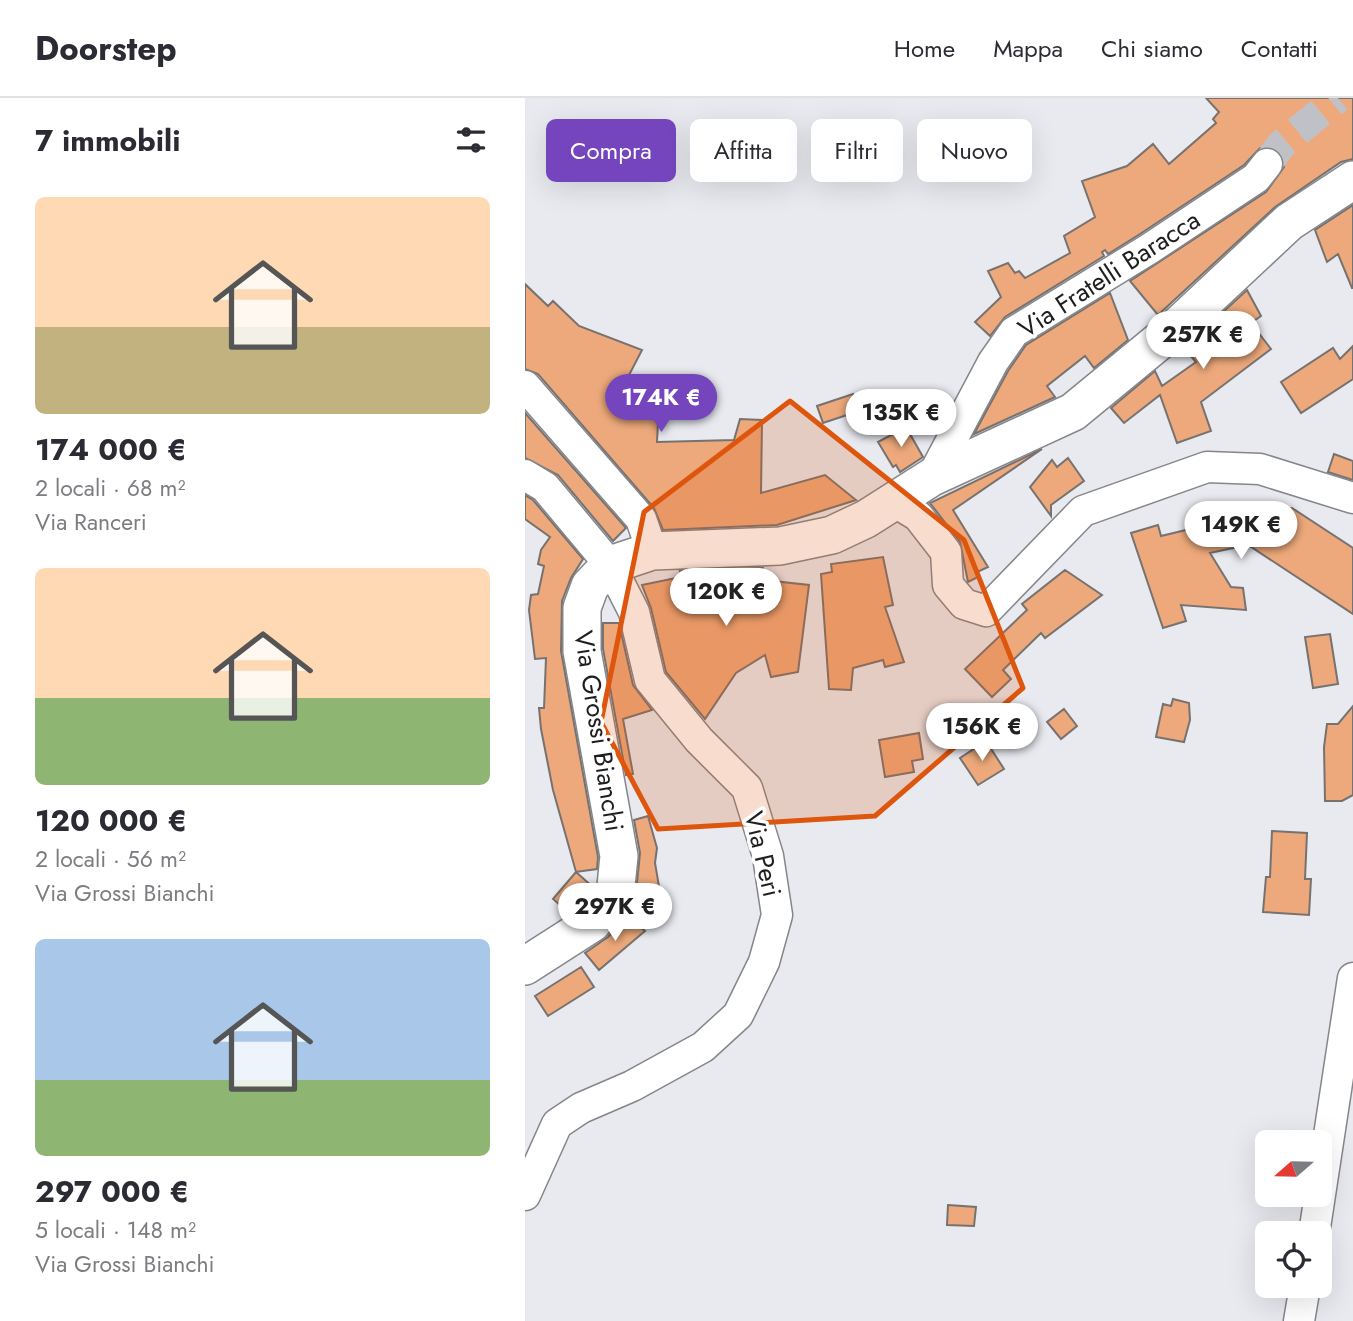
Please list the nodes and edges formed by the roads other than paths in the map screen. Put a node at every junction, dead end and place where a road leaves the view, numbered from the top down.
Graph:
1 (1267, 164) tunnel mouth
2 (1353, 180) edge
3 (525, 386) edge
4 (525, 475) edge
5 (932, 477) junction
6 (1353, 498) edge
7 (893, 501) junction
8 (652, 551) junction
9 (610, 565) junction
10 (525, 966) edge
11 (1353, 978) edge
12 (525, 1195) edge
13 (1316, 1221) edge
14 (1303, 1298) edge
15 (1299, 1321) edge

1 - 5 street, Via Fratelli Baracca
2 - 5 main road
3 - 8 street
4 - 9 street, Via Peri
5 - 7 main road
6 - 7 street
7 - 8 main road
8 - 9 main road
9 - 10 main road, Via Grossi Bianchi
9 - 12 street, Via Peri
11 - 13 street
14 - 15 street

